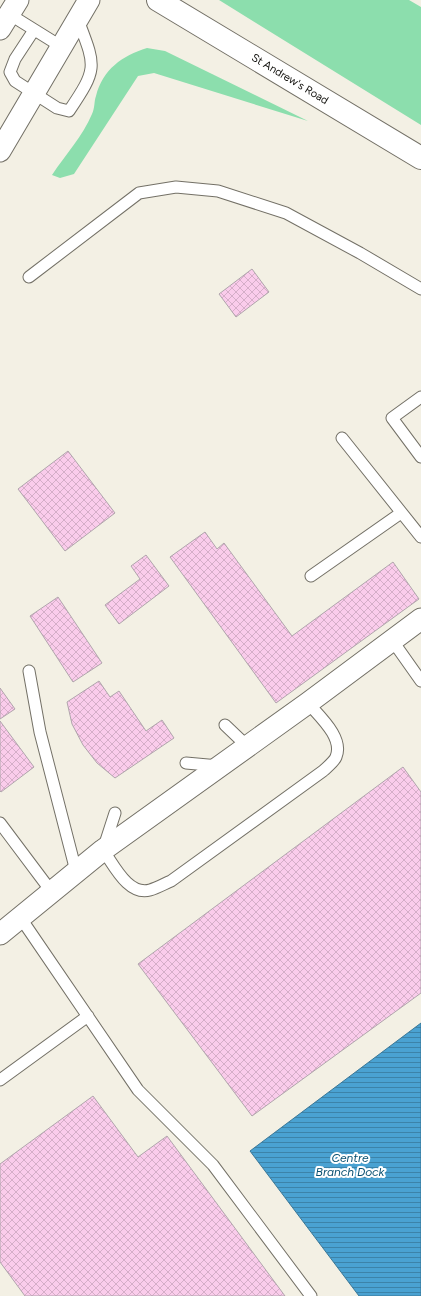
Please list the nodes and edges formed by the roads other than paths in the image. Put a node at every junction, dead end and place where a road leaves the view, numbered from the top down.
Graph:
1 (90, 0) edge
2 (158, 0) edge
3 (9, 14) edge
4 (78, 20) junction
5 (34, 30) junction
6 (62, 47) junction
7 (34, 94) junction
8 (0, 151) edge
9 (421, 158) edge
10 (29, 277) dead end
11 (421, 289) edge
12 (421, 397) edge
13 (342, 438) dead end
14 (421, 457) edge
15 (402, 513) junction
16 (421, 537) edge
17 (311, 576) dead end
18 (421, 618) edge
19 (392, 640) junction
20 (29, 671) dead end
21 (421, 681) edge
22 (308, 703) junction
23 (225, 725) dead end
24 (248, 746) junction
25 (186, 763) dead end
26 (219, 766) junction
27 (115, 813) dead end
28 (0, 823) edge
29 (103, 850) junction
30 (76, 871) junction
31 (51, 891) junction
32 (7, 925) edge
33 (88, 1016) junction
34 (0, 1080) edge
35 (311, 1296) edge

1 - 4 street
2 - 9 highway, St Andrew's Road
3 - 5 lane
4 - 6 street
4 - 7 lane
5 - 6 lane
5 - 7 lane
6 - 7 street
7 - 8 street
10 - 11 lane
12 - 14 lane
13 - 15 lane
15 - 16 lane
15 - 17 lane
18 - 19 street
19 - 21 lane
19 - 22 street
20 - 30 lane
22 - 24 street
22 - 29 lane
23 - 24 lane
24 - 26 street
25 - 26 lane
26 - 29 street
27 - 29 lane
28 - 31 lane
29 - 30 street
30 - 31 street
31 - 32 street
32 - 33 lane
33 - 34 lane
33 - 35 lane

